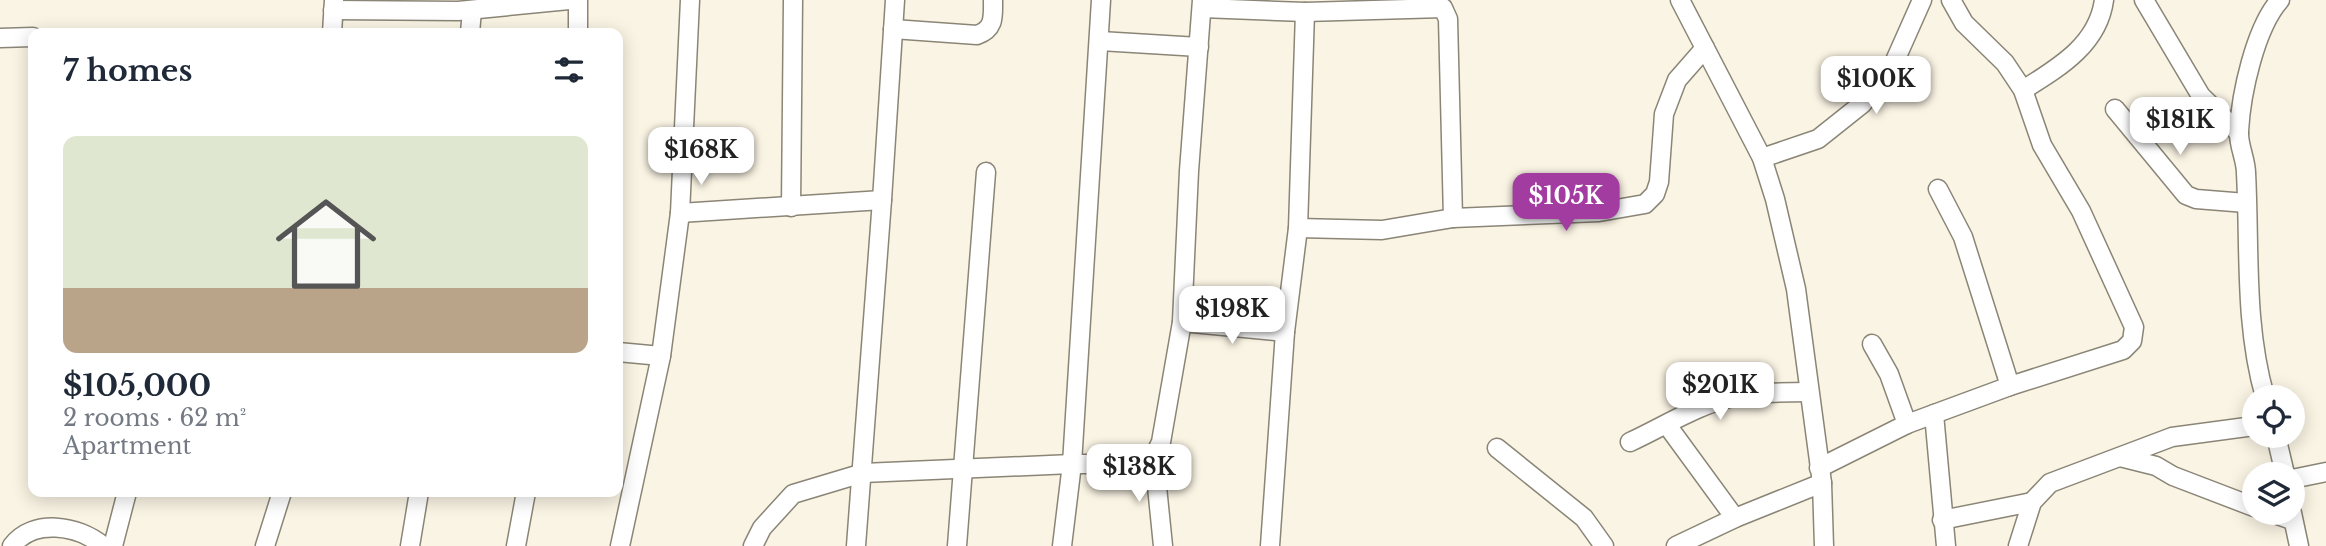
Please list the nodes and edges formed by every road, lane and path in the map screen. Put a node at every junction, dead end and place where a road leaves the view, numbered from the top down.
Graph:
1 (569, 0) edge
2 (578, 0) edge
3 (690, 0) edge
4 (793, 0) edge
5 (895, 0) edge
6 (993, 0) edge
7 (1101, 0) edge
8 (1680, 0) edge
9 (1922, 0) edge
10 (1951, 0) edge
11 (2104, 0) edge
12 (2144, 0) edge
13 (2280, 0) edge
14 (1202, 4) edge
15 (333, 5) edge
16 (472, 10) junction
17 (1305, 12) junction
18 (332, 28) edge
19 (470, 28) edge
20 (578, 28) edge
21 (893, 29) junction
22 (28, 37) edge
23 (0, 38) edge
24 (1100, 41) junction
25 (1199, 47) junction
26 (1705, 48) junction
27 (2023, 90) junction
28 (2115, 109) dead end
29 (2238, 133) junction
30 (1762, 158) junction
31 (986, 172) dead end
32 (1938, 189) dead end
33 (882, 200) junction
34 (2246, 203) junction
35 (791, 206) junction
36 (680, 213) junction
37 (1453, 218) junction
38 (1298, 228) junction
39 (1182, 322) junction
40 (1285, 332) junction
41 (1872, 344) dead end
42 (623, 352) edge
43 (661, 356) junction
44 (2261, 385) edge
45 (2010, 386) junction
46 (1809, 392) junction
47 (1934, 414) junction
48 (1907, 424) junction
49 (1667, 425) junction
50 (2242, 428) edge
51 (1630, 442) dead end
52 (1497, 448) dead end
53 (1154, 457) junction
54 (2120, 457) junction
55 (1072, 464) junction
56 (963, 468) junction
57 (2326, 472) edge
58 (863, 473) junction
59 (1821, 476) junction
60 (2305, 476) edge
61 (126, 497) edge
62 (280, 497) edge
63 (418, 497) edge
64 (525, 497) edge
65 (2032, 502) junction
66 (2242, 502) edge
67 (1735, 518) junction
68 (1942, 520) junction
69 (2294, 525) edge
70 (12, 546) edge
71 (103, 546) edge
72 (113, 546) edge
73 (265, 546) edge
74 (410, 546) edge
75 (516, 546) edge
76 (620, 546) edge
77 (753, 546) edge
78 (856, 546) edge
79 (957, 546) edge
80 (1062, 546) edge
81 (1163, 546) edge
82 (1270, 546) edge
83 (1604, 546) edge
84 (1676, 546) edge
85 (1824, 546) edge
86 (1946, 546) edge
87 (2018, 546) edge
88 (2299, 546) edge

1 - 16 street
2 - 20 street
3 - 36 street
4 - 35 street
5 - 21 street
6 - 21 street
7 - 24 street
8 - 26 street
9 - 30 street
10 - 27 street
11 - 27 street
12 - 29 street
13 - 29 street
14 - 17 street
14 - 25 street
15 - 16 street
15 - 18 street
16 - 19 street
17 - 37 street
17 - 38 street
21 - 33 street
22 - 23 street
24 - 25 street
24 - 55 street
25 - 39 street
26 - 30 street
26 - 37 street
27 - 45 street
28 - 34 street
29 - 34 street
30 - 46 street
31 - 56 street
32 - 45 street
33 - 35 street
33 - 58 street
34 - 44 street
35 - 36 street
36 - 43 street
37 - 38 street
38 - 40 street
39 - 40 street
39 - 53 street
40 - 82 street
41 - 48 street
42 - 43 street
43 - 76 street
45 - 47 street
46 - 49 street
46 - 59 street
47 - 48 street
47 - 68 street
48 - 59 street
49 - 51 street
49 - 67 street
50 - 54 street
52 - 83 street
53 - 55 street
53 - 81 street
54 - 65 street
54 - 66 street
55 - 56 street
55 - 80 street
56 - 58 street
56 - 79 street
57 - 60 street
58 - 77 street
58 - 78 street
59 - 67 street
59 - 85 street
61 - 72 street
62 - 73 street
63 - 74 street
64 - 75 street
65 - 68 street
65 - 87 street
67 - 84 street
68 - 86 street
69 - 88 street
70 - 71 street

